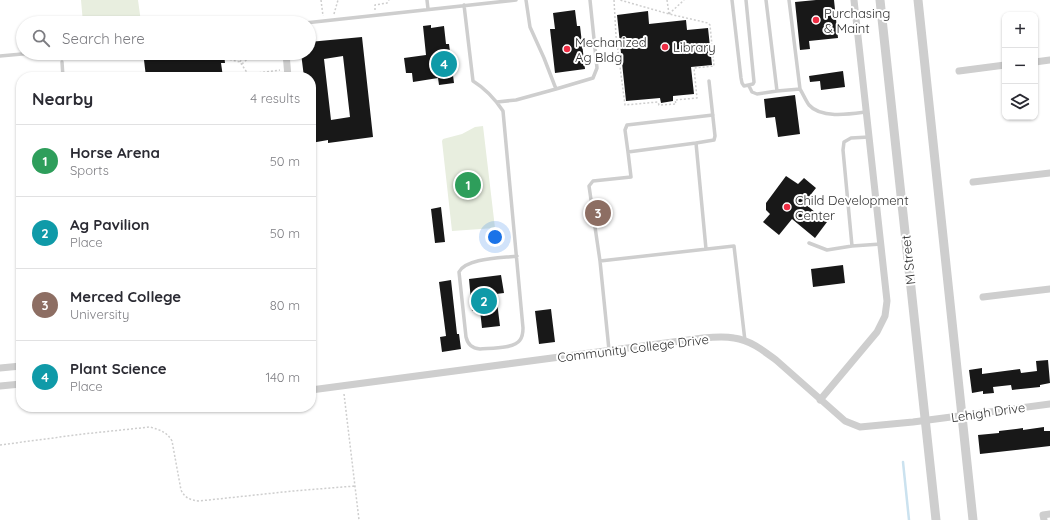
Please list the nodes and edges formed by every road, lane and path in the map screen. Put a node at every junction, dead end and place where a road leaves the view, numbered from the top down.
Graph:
1 (321, 0) edge
2 (338, 0) edge
3 (390, 0) edge
4 (427, 0) edge
5 (516, 0) edge
6 (526, 0) edge
7 (590, 0) edge
8 (614, 0) edge
9 (620, 0) edge
10 (667, 0) edge
11 (684, 0) edge
12 (732, 0) edge
13 (746, 0) edge
14 (766, 0) edge
15 (789, 0) edge
16 (854, 0) edge
17 (880, 0) edge
18 (918, 0) edge
19 (464, 5) junction
20 (428, 9) junction
21 (669, 14) junction
22 (376, 15) junction
23 (333, 20) junction
24 (324, 21) junction
25 (316, 22) edge
26 (16, 55) edge
27 (0, 56) edge
28 (228, 60) edge
29 (242, 60) edge
30 (245, 60) edge
31 (287, 60) edge
32 (1050, 60) edge
33 (62, 62) dead end
34 (1038, 62) edge
35 (241, 63) junction
36 (1002, 65) edge
37 (958, 71) dead end
38 (63, 72) edge
39 (247, 72) edge
40 (288, 72) edge
41 (709, 81) dead end
42 (749, 86) junction
43 (556, 89) junction
44 (800, 89) junction
45 (777, 91) junction
46 (498, 102) junction
47 (866, 112) junction
48 (713, 115) junction
49 (869, 137) junction
50 (696, 143) junction
51 (628, 152) junction
52 (1050, 173) edge
53 (974, 182) dead end
54 (809, 243) dead end
55 (881, 244) junction
56 (852, 246) junction
57 (706, 250) junction
58 (517, 256) junction
59 (600, 261) junction
60 (1050, 289) edge
61 (983, 296) dead end
62 (745, 341) junction
63 (609, 350) junction
64 (16, 366) edge
65 (0, 368) edge
66 (16, 384) edge
67 (0, 386) edge
68 (343, 386) junction
69 (316, 389) edge
70 (820, 400) junction
71 (1050, 404) edge
72 (962, 415) junction
73 (926, 420) junction
74 (0, 445) edge
75 (355, 486) junction
76 (359, 520) edge
77 (936, 520) edge
78 (973, 520) edge

1 - 24 path
2 - 23 path
3 - 22 path
4 - 20 lane
5 - 19 lane
6 - 43 lane
7 - 43 lane
8 - 21 path
9 - 21 path
10 - 21 path
11 - 21 path
12 - 42 lane
13 - 42 lane
14 - 45 lane
15 - 44 lane
16 - 47 street
17 - 73 street, M Street
18 - 72 street
19 - 20 lane
19 - 46 lane
20 - 22 lane
22 - 23 lane
23 - 24 lane
24 - 25 lane
26 - 27 lane
28 - 35 path
29 - 35 path
30 - 35 path
31 - 40 street
32 - 34 street
33 - 38 lane
35 - 39 path
36 - 37 street
41 - 48 lane
42 - 45 lane
43 - 46 lane
44 - 45 lane
44 - 47 lane
46 - 58 lane
47 - 49 street
48 - 50 lane
48 - 51 lane
49 - 55 street
49 - 56 lane
50 - 51 lane
50 - 57 lane
51 - 59 lane
52 - 53 street
54 - 56 lane
55 - 56 lane
55 - 70 street
57 - 59 lane
57 - 62 lane
58 - 58 lane
59 - 63 lane
60 - 61 street
62 - 63 street, Community College Drive
62 - 70 street, Community College Drive
63 - 68 street, Community College Drive
64 - 65 street
66 - 67 street
68 - 69 street, Community College Drive
68 - 75 path
70 - 73 street, Community College Drive
71 - 72 street, Lehigh Drive
72 - 73 street, Lehigh Drive
72 - 78 street
73 - 77 street, M Street
74 - 75 path
75 - 76 path

